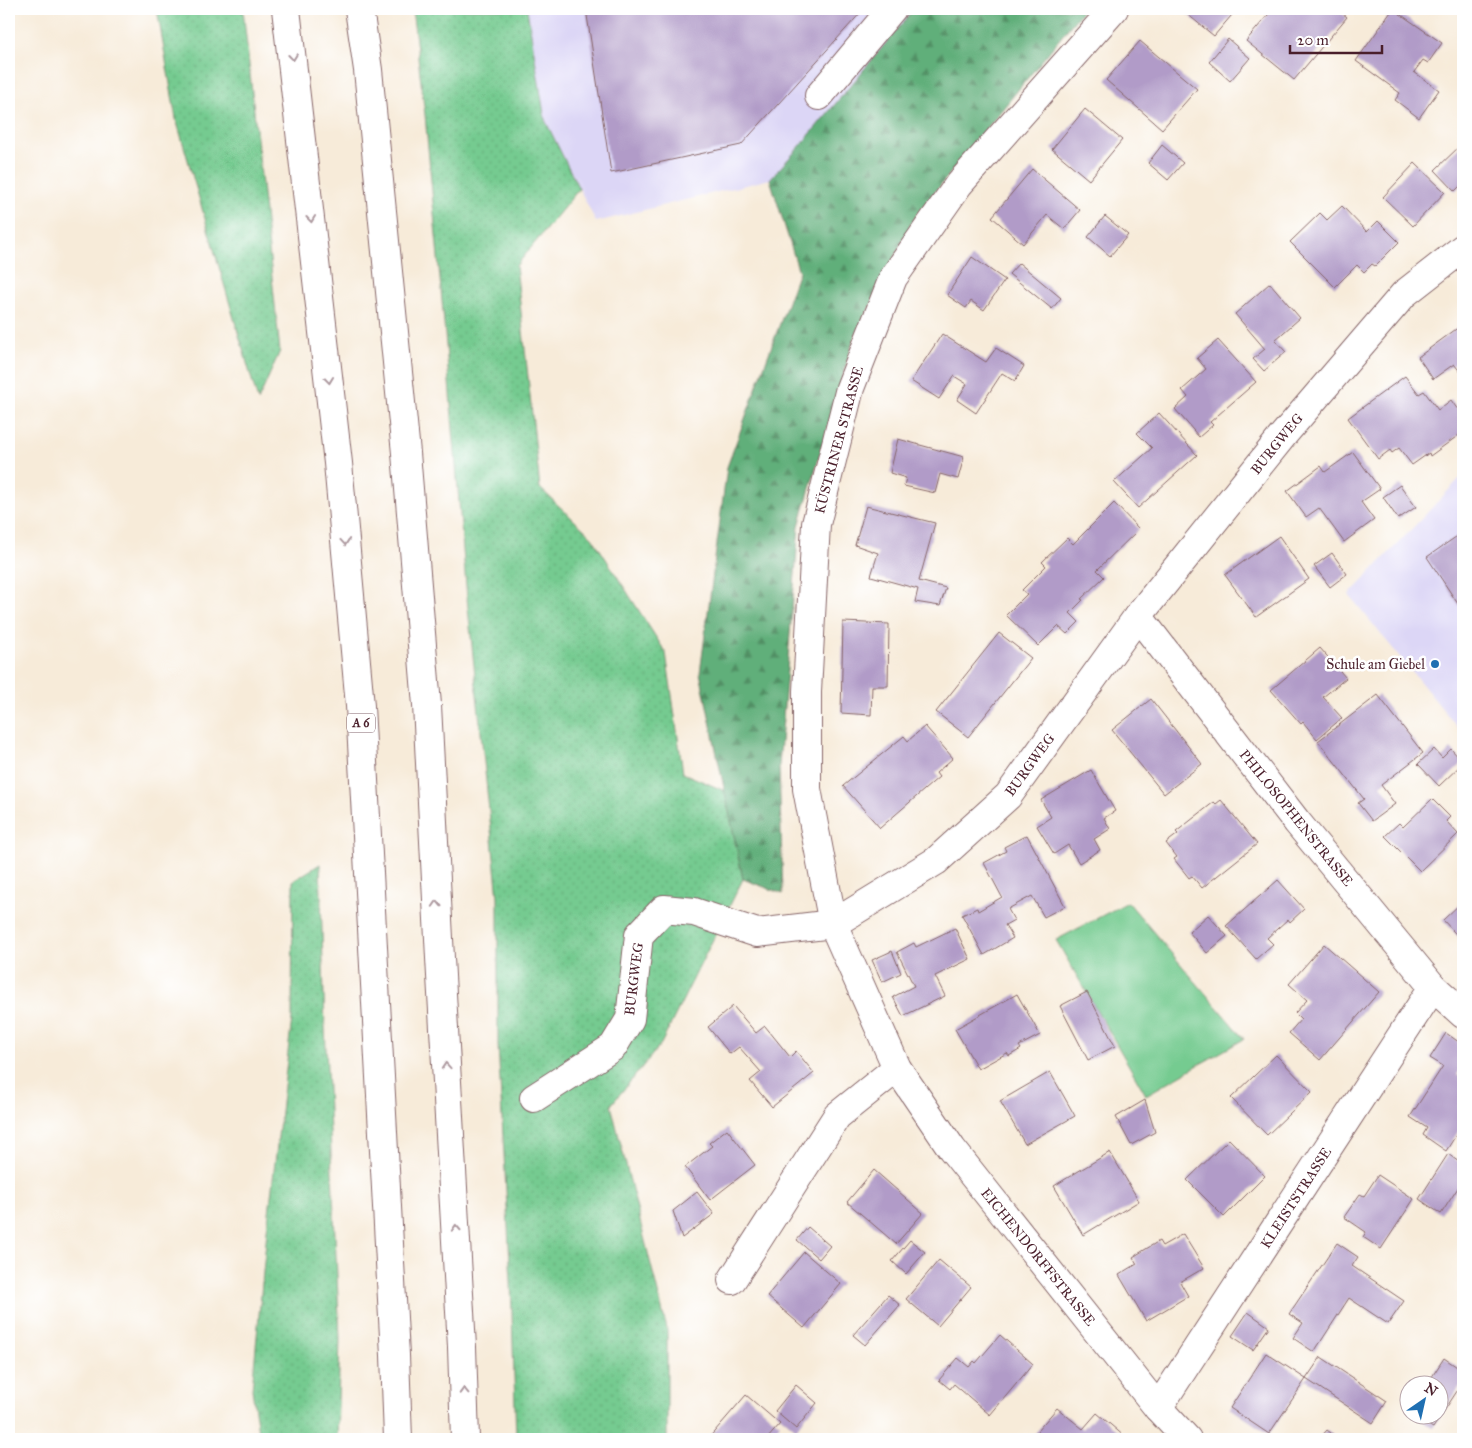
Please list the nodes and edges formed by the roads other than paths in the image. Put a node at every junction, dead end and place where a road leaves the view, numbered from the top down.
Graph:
1 (286, 9) edge
2 (360, 9) edge
3 (892, 9) edge
4 (1114, 9) edge
5 (819, 96) dead end
6 (1463, 248) edge
7 (1138, 616) junction
8 (833, 924) junction
9 (1433, 987) junction
10 (1463, 1014) edge
11 (897, 1068) junction
12 (534, 1098) dead end
13 (732, 1280) dead end
14 (1158, 1408) junction
15 (398, 1439) edge
16 (465, 1439) edge
17 (1187, 1439) edge

1 -> 15 main road, A 6
16 -> 2 main road
3 - 5 main road
4 - 8 main road, KÜSTRINER STRASSE
6 - 7 main road, BURGWEG
7 - 8 main road, BURGWEG
7 - 9 main road, PHILOSOPHENSTRASSE
8 - 11 main road, EICHENDORFFSTRASSE
8 - 12 main road, BURGWEG
9 - 10 main road, PHILOSOPHENSTRASSE
9 - 14 main road, KLEISTSTRASSE
11 - 13 main road
11 - 14 main road, EICHENDORFFSTRASSE
14 - 17 main road, EICHENDORFFSTRASSE

